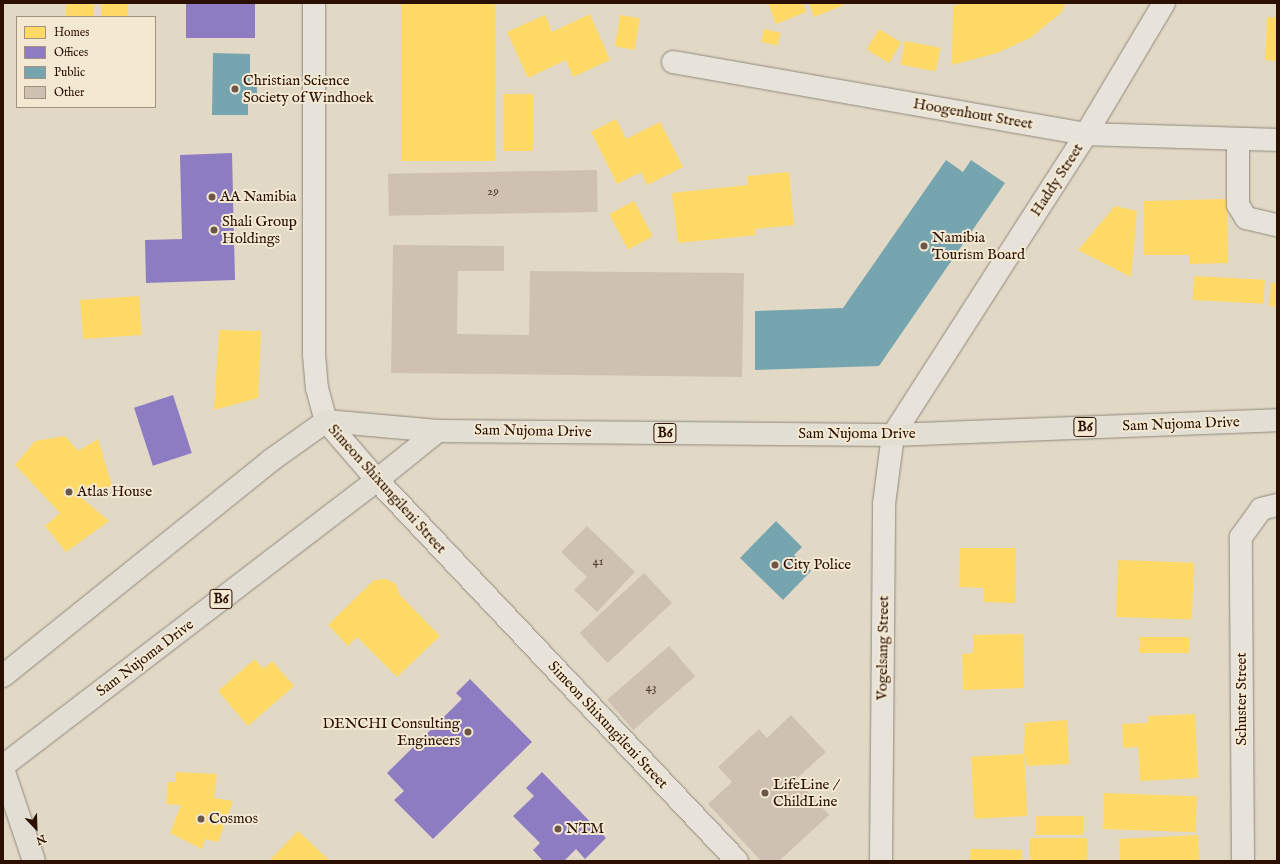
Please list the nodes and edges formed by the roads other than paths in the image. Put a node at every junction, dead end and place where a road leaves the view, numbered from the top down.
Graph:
1 (314, 3) edge
2 (1164, 3) edge
3 (673, 62) dead end
4 (1086, 134) junction
5 (1238, 139) junction
6 (1277, 140) edge
7 (1277, 225) edge
8 (1277, 420) edge
9 (326, 421) junction
10 (438, 430) junction
11 (893, 435) junction
12 (377, 480) junction
13 (1277, 505) edge
14 (3, 676) edge
15 (3, 768) edge
16 (34, 861) edge
17 (736, 861) edge
18 (881, 861) edge
19 (1243, 861) edge

1 - 9 street, Simeon Shixungileni Street
2 - 4 street, Haddy Street
3 - 4 street, Hoogenhout Street
4 - 5 street, Hoogenhout Street
4 - 11 street, Haddy Street
5 - 6 street, Hoogenhout Street
5 - 7 street
8 - 11 main road, Sam Nujoma Drive / B6
9 - 10 main road, Sam Nujoma Drive / B6
9 - 12 street, Simeon Shixungileni Street
9 - 14 main road
10 - 11 main road, Sam Nujoma Drive / B6
10 - 12 main road, Sam Nujoma Drive / B6
11 - 18 street, Vogelsang Street
12 - 15 main road, Sam Nujoma Drive / B6
12 - 17 street, Simeon Shixungileni Street
13 - 19 street, Schuster Street
15 - 16 main road

